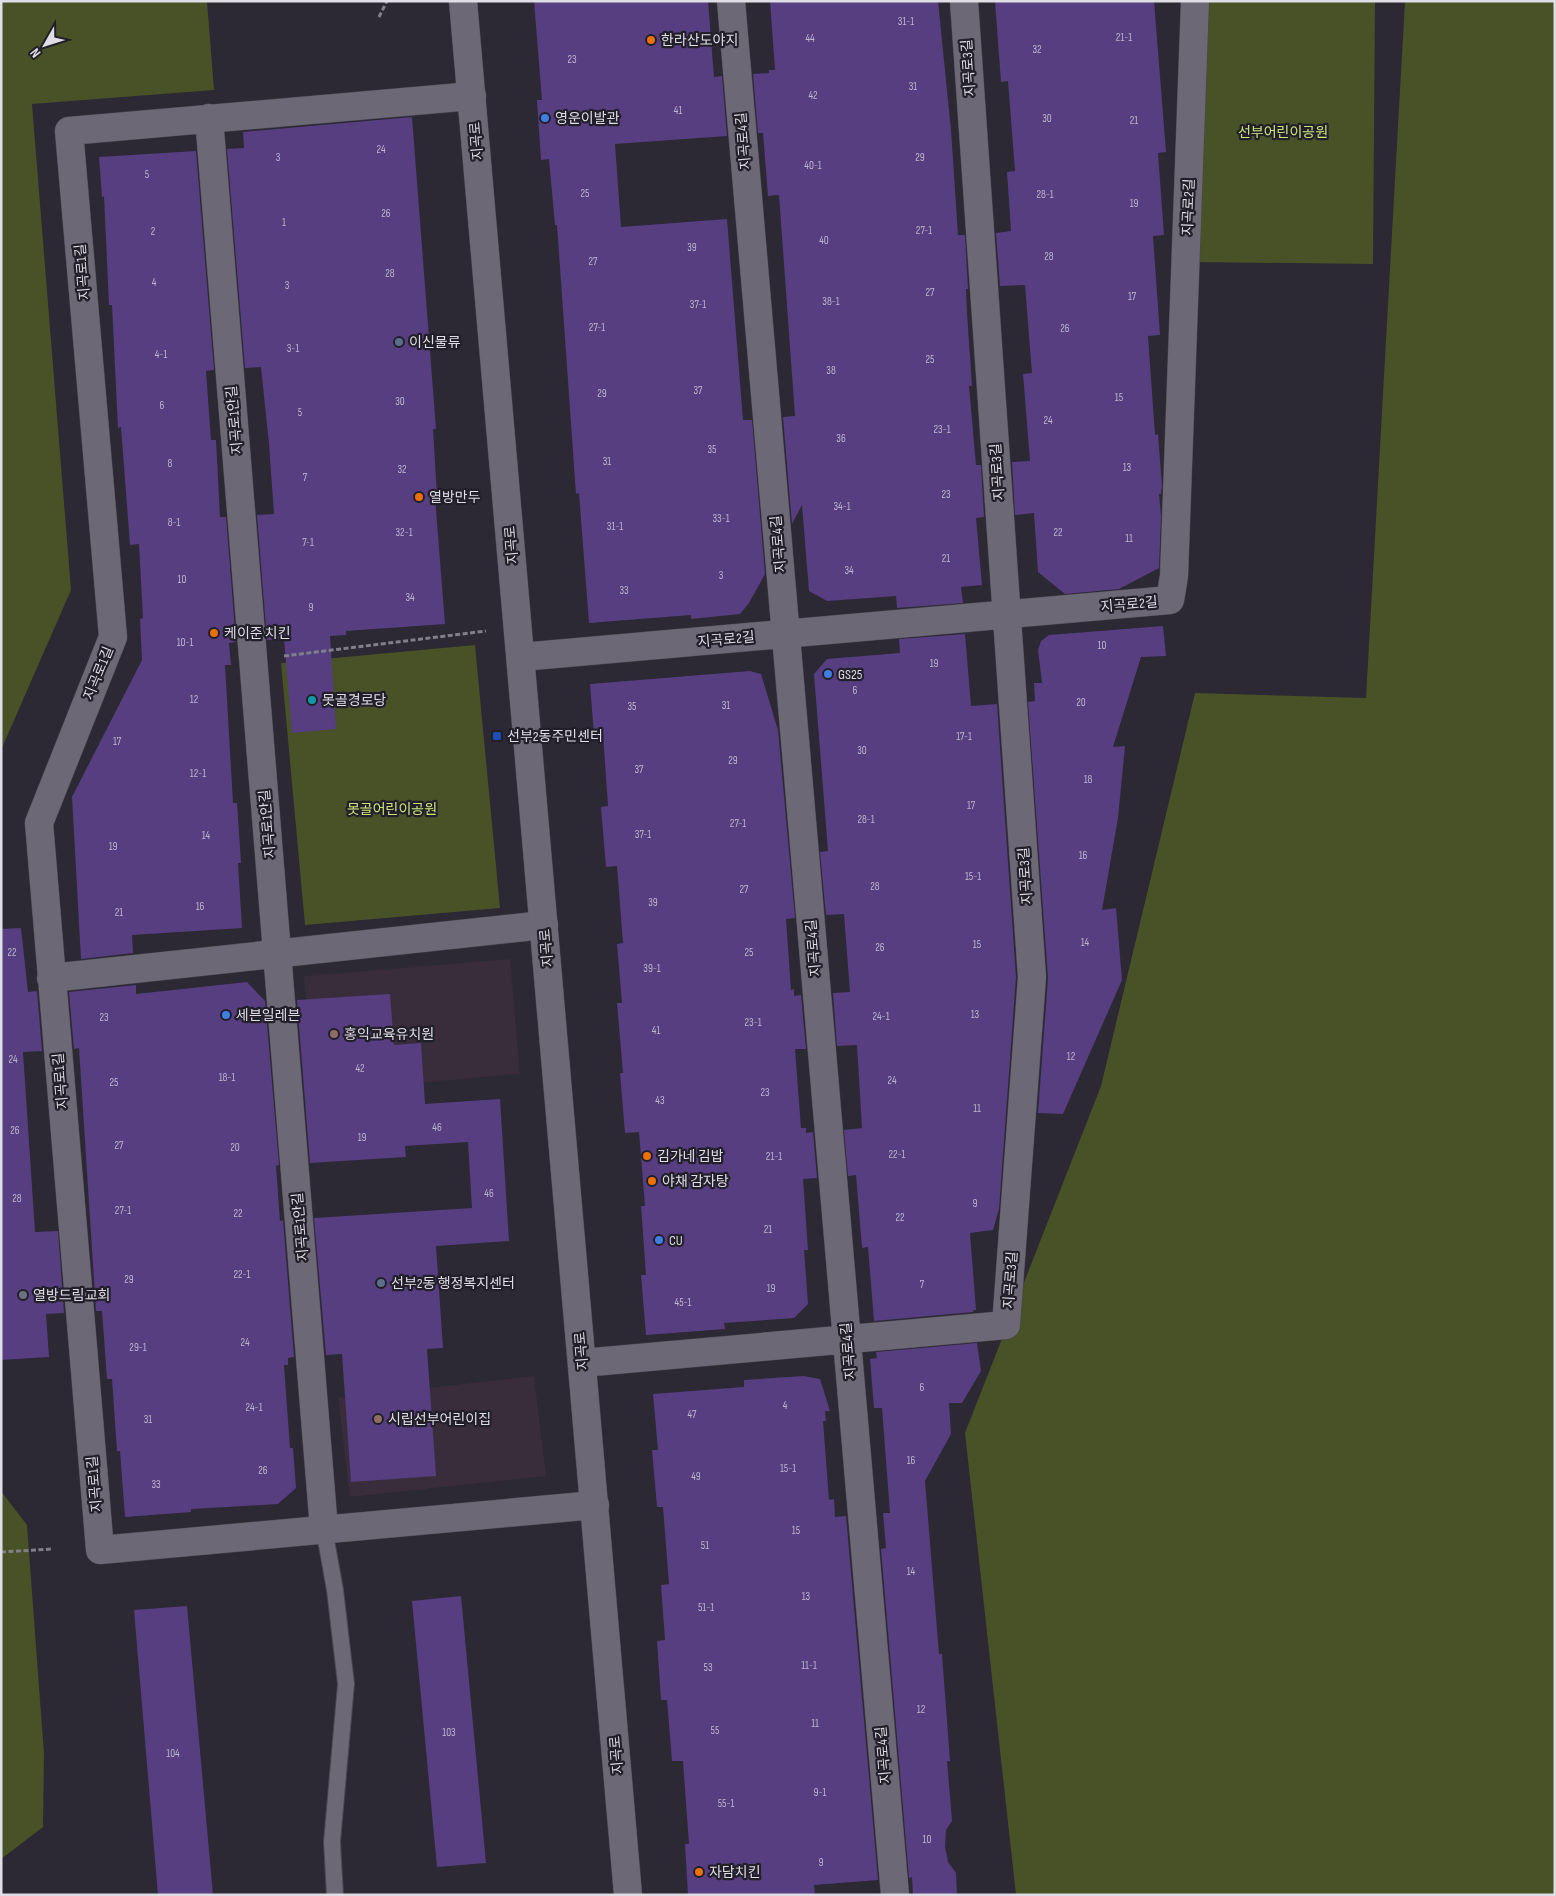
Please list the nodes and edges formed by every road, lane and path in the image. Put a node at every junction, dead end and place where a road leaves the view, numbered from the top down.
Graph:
1 (387, 1) edge
2 (463, 1) edge
3 (964, 1) edge
4 (1195, 1) edge
5 (737, 5) edge
6 (379, 17) dead end
7 (472, 96) junction
8 (209, 118) junction
9 (1007, 614) junction
10 (518, 628) junction
11 (786, 634) junction
12 (520, 657) junction
13 (254, 659) junction
14 (544, 925) junction
15 (277, 954) junction
16 (51, 978) junction
17 (847, 1340) junction
18 (582, 1363) junction
19 (595, 1505) junction
20 (324, 1529) junction
21 (53, 1549) dead end
22 (1, 1552) edge
23 (335, 1895) edge
24 (628, 1895) edge
25 (895, 1895) edge

1 - 6 path
2 - 7 street, 지곡로
3 - 9 street, 지곡로3길
4 - 9 street, 지곡로2길
5 - 11 street, 지곡로4길
7 - 8 street, 지곡로1길
7 - 10 street, 지곡로
8 - 13 street, 지곡로1안길
8 - 16 street, 지곡로1길
9 - 11 street, 지곡로2길
9 - 17 street, 지곡로3길
10 - 12 street, 지곡로
10 - 13 path
11 - 12 street, 지곡로2길
11 - 17 street, 지곡로4길
12 - 14 street, 지곡로
13 - 15 street, 지곡로1안길
14 - 15 street
14 - 18 street, 지곡로
15 - 16 street
15 - 20 street, 지곡로1안길
16 - 20 street, 지곡로1길
17 - 18 street, 지곡로3길
17 - 25 street, 지곡로4길
18 - 19 street, 지곡로
19 - 20 street
19 - 24 street, 지곡로
20 - 23 lane
21 - 22 path

